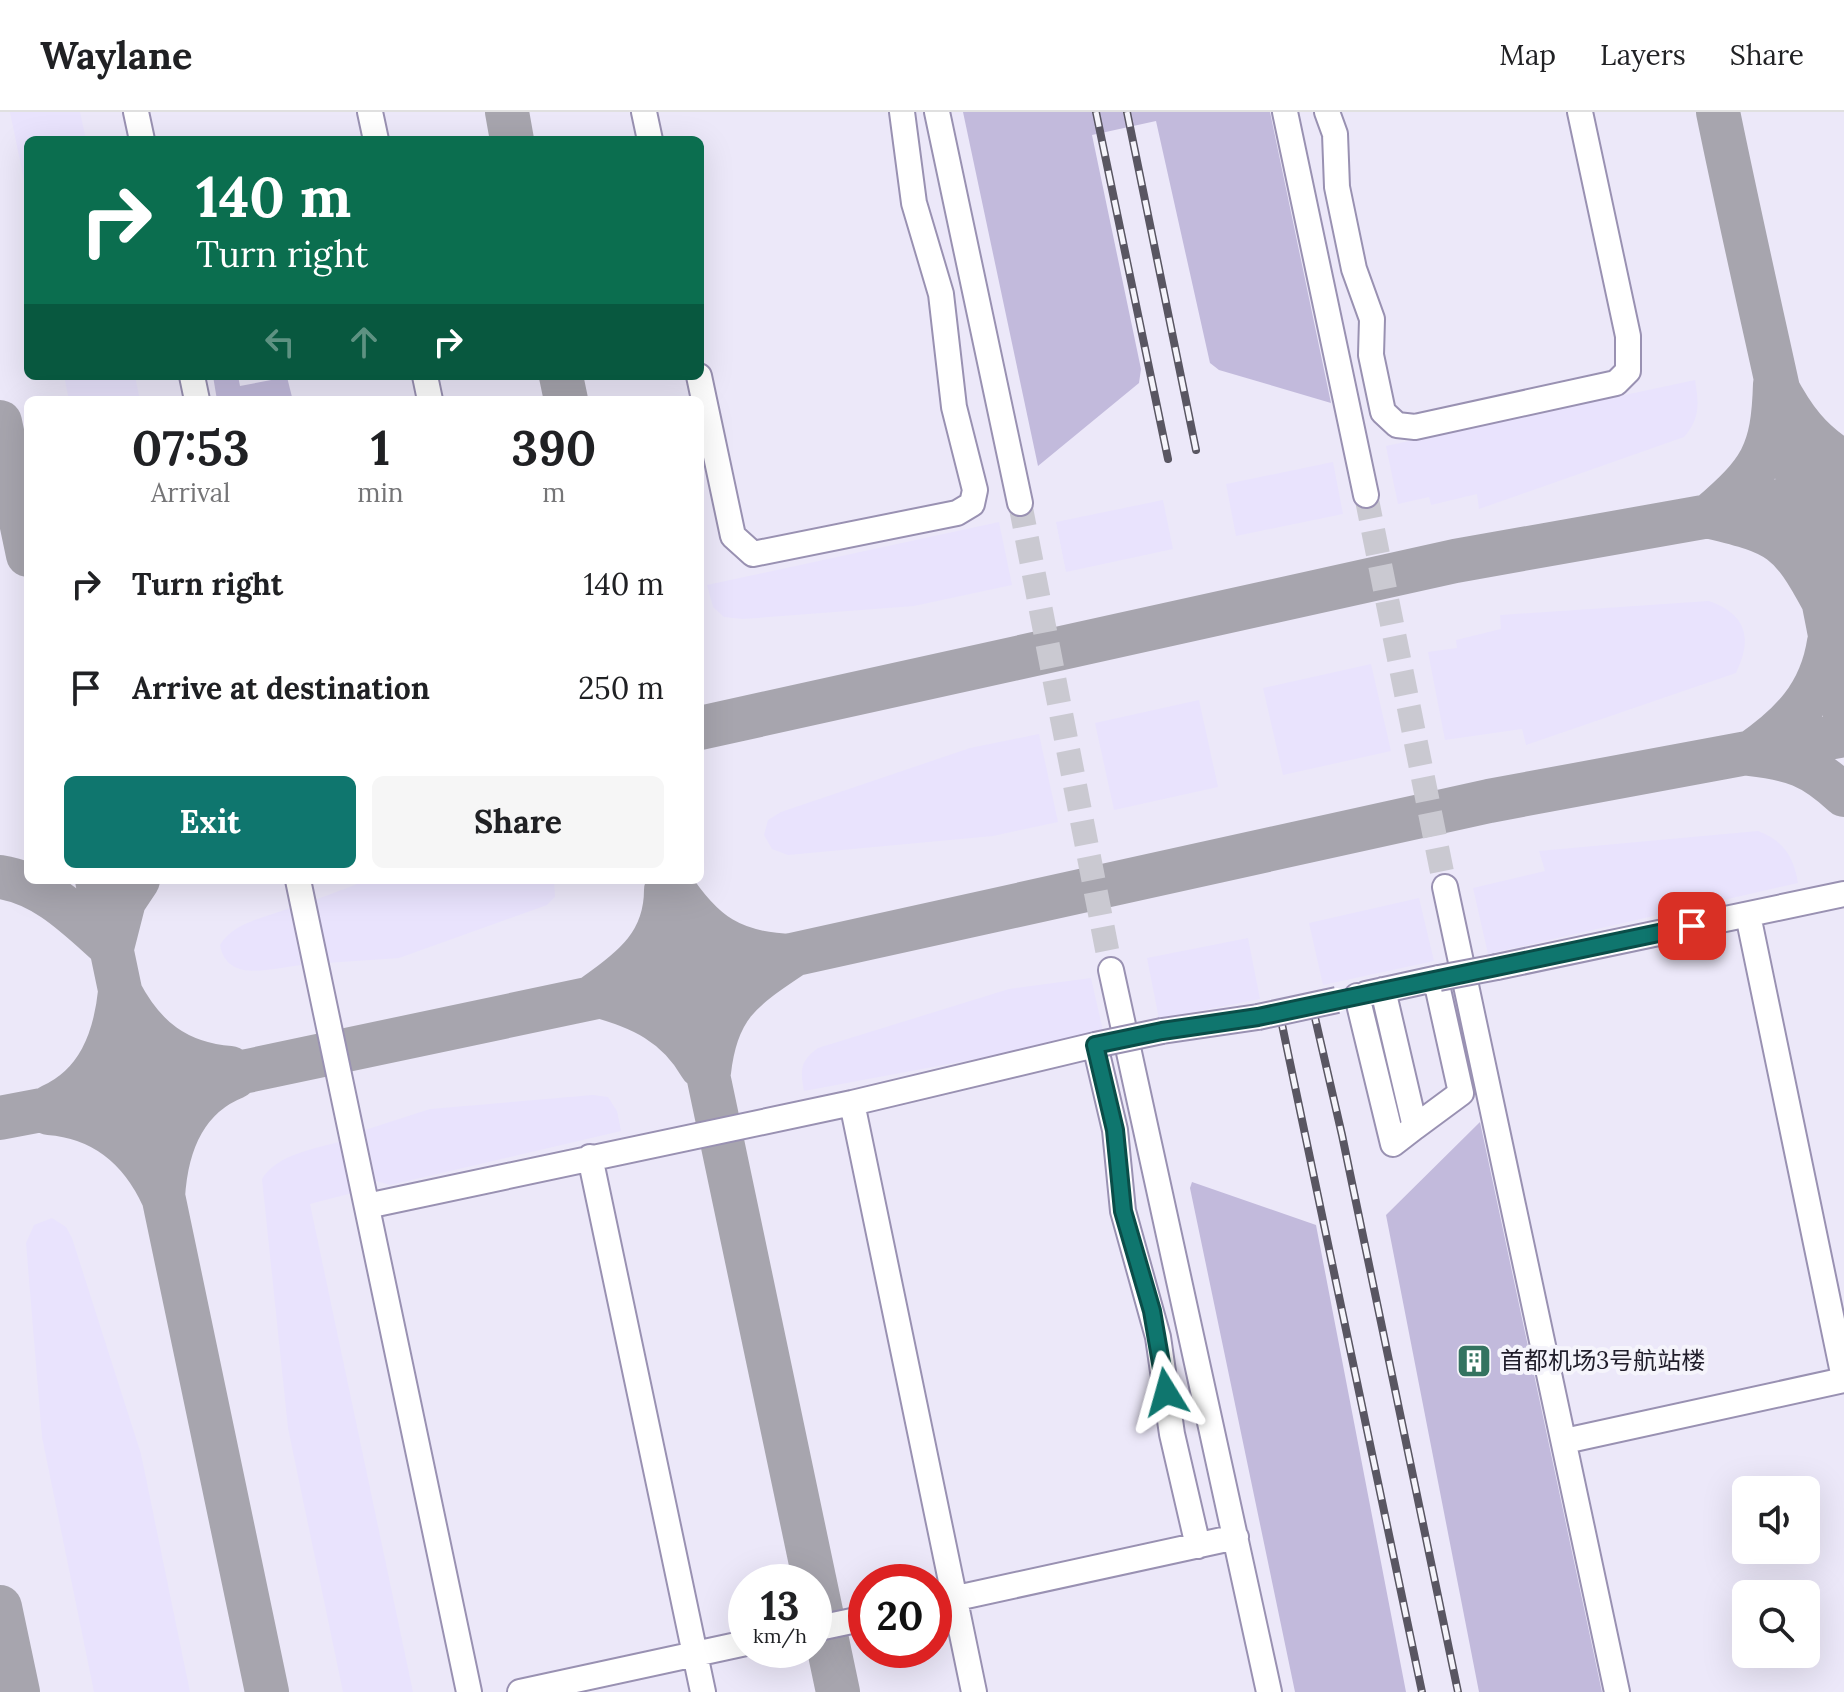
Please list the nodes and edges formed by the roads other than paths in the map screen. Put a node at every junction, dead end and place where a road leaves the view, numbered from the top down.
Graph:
1 (136, 112) edge
2 (370, 112) edge
3 (644, 112) edge
4 (902, 112) edge
5 (937, 112) edge
6 (1285, 112) edge
7 (1327, 112) edge
8 (1580, 112) edge
9 (141, 136) edge
10 (375, 136) edge
11 (649, 136) edge
12 (704, 400) edge
13 (1366, 495) tunnel mouth
14 (1020, 503) tunnel mouth
15 (299, 884) edge
16 (1445, 887) tunnel mouth
17 (1844, 894) edge
18 (1748, 915) junction
19 (1111, 970) tunnel mouth
20 (1433, 980) junction
21 (1383, 990) junction
22 (1347, 998) junction
23 (1095, 1045) junction
24 (852, 1103) junction
25 (1415, 1127) junction
26 (590, 1157) junction
27 (367, 1206) junction
28 (1844, 1379) edge
29 (1565, 1441) junction
30 (1236, 1537) junction
31 (1198, 1546) junction
32 (937, 1564) edge
33 (952, 1599) edge
34 (952, 1625) edge
35 (728, 1647) edge
36 (696, 1654) junction
37 (469, 1692) edge
38 (520, 1692) edge
39 (703, 1692) edge
40 (974, 1692) edge
41 (1269, 1692) edge
42 (1617, 1692) edge

1 - 9 lane
2 - 10 lane
3 - 11 lane
4 - 12 lane
5 - 14 lane
6 - 13 lane
7 - 8 lane
15 - 27 lane
16 - 29 lane
17 - 18 lane
18 - 20 lane, bridge
18 - 28 lane
19 - 30 lane
20 - 21 lane
20 - 25 lane
21 - 22 lane
21 - 25 lane
22 - 23 lane, bridge
22 - 25 lane
23 - 24 lane
23 - 31 lane
24 - 26 lane
24 - 32 lane
26 - 27 lane
26 - 36 lane
27 - 37 lane
28 - 29 lane
29 - 42 lane
30 - 31 lane
30 - 41 lane
31 - 33 lane
34 - 40 lane
35 - 36 lane
36 - 38 lane
36 - 39 lane

